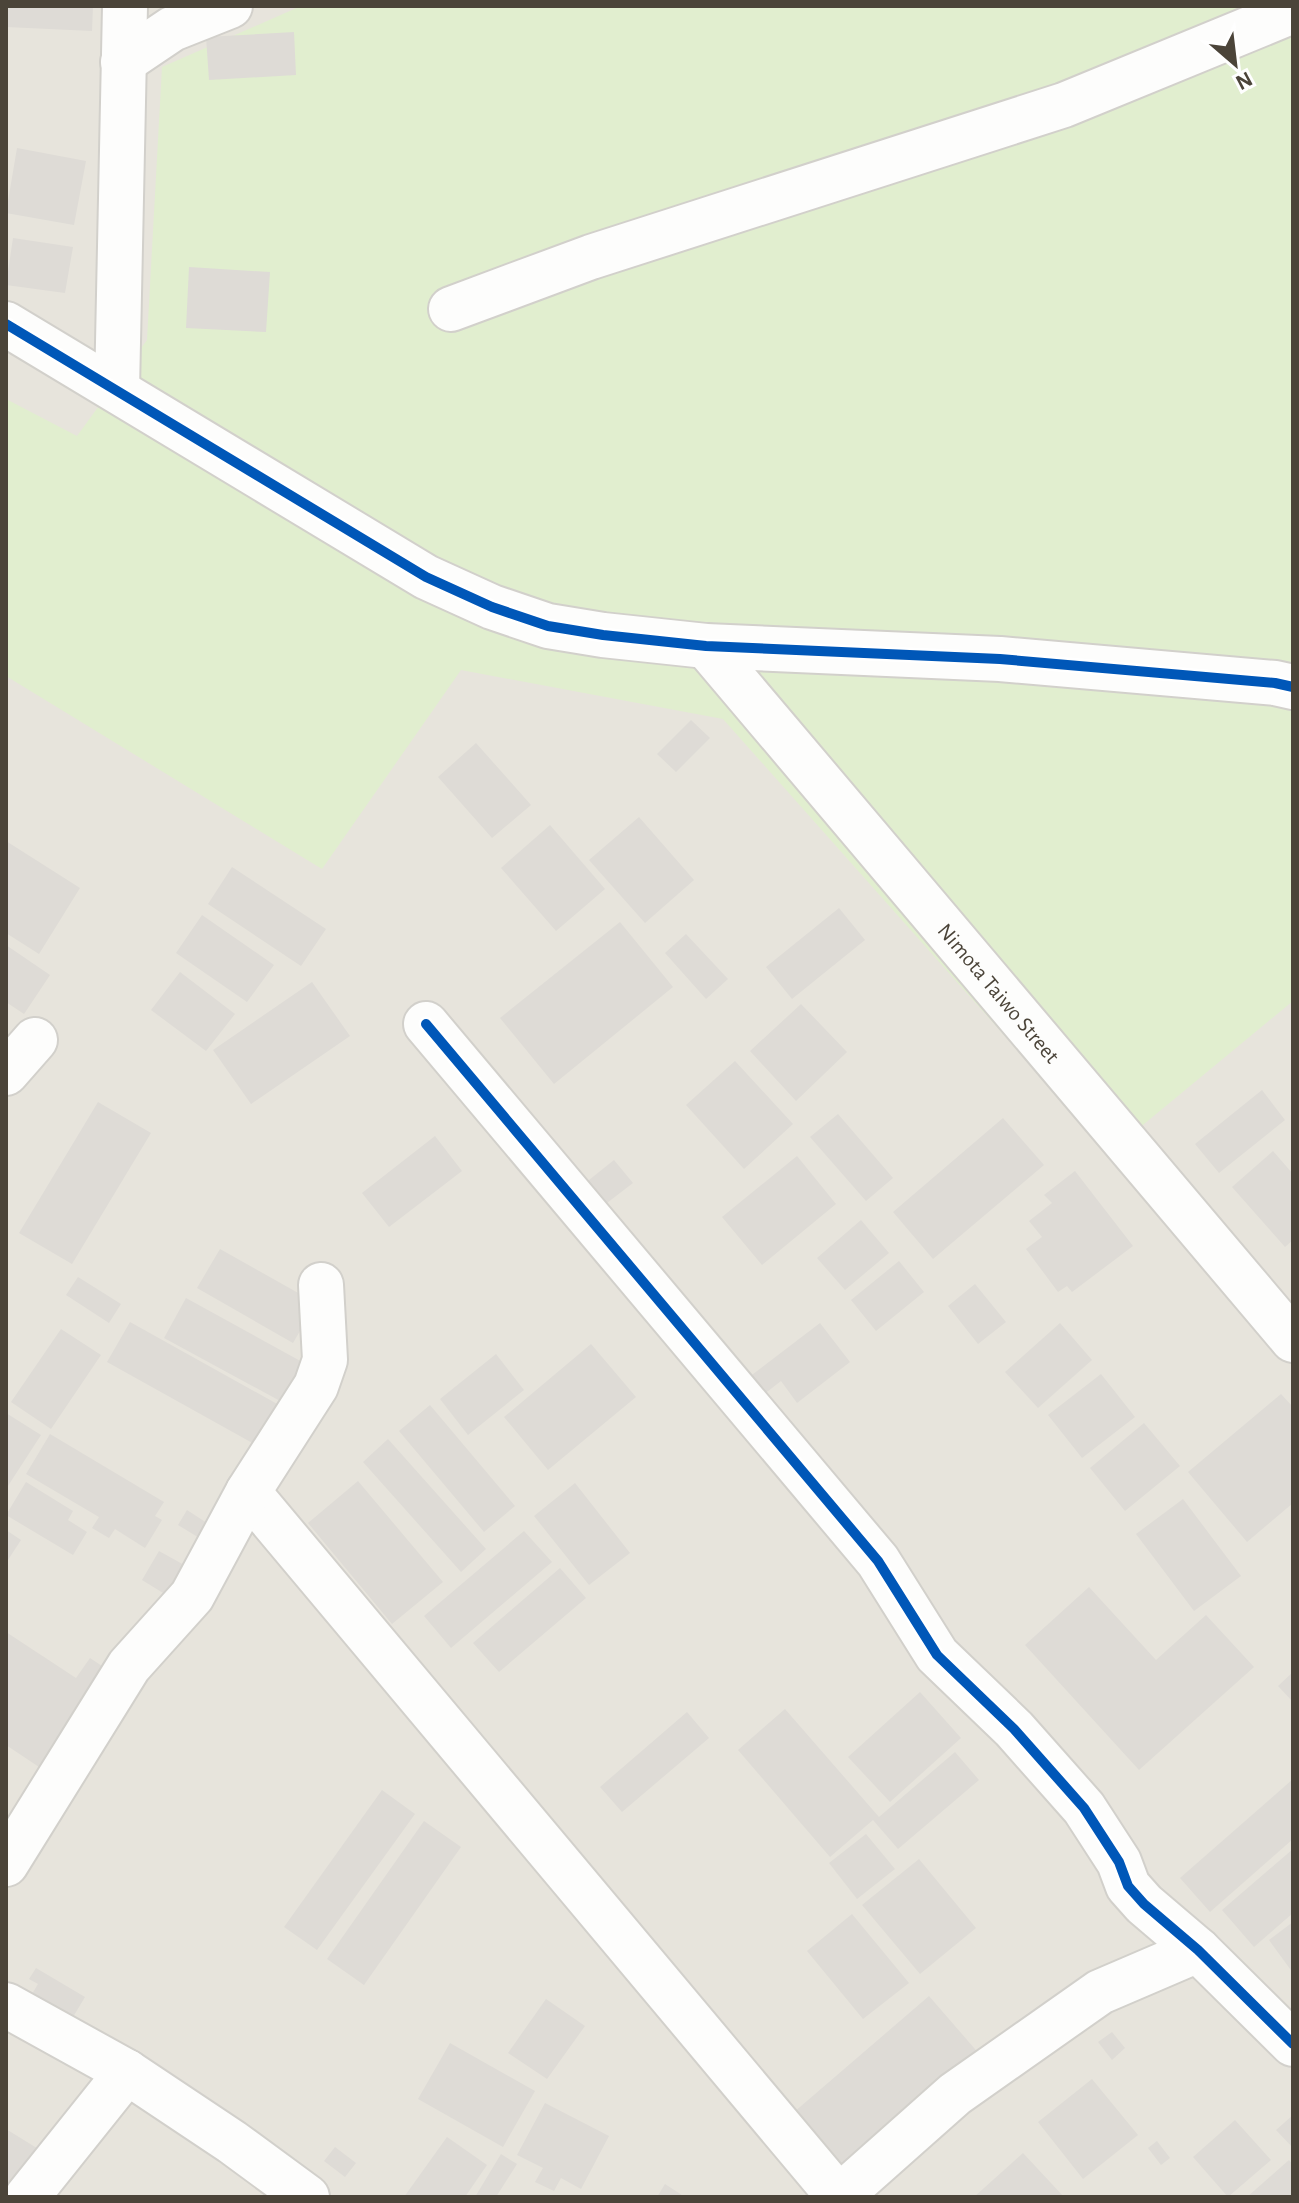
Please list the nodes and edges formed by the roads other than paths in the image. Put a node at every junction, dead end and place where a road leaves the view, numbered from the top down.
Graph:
1 (125, 6) edge
2 (230, 6) edge
3 (1293, 11) edge
4 (123, 62) junction
5 (451, 309) dead end
6 (6, 324) edge
7 (117, 390) junction
8 (706, 646) junction
9 (1293, 687) edge
10 (426, 1024) dead end
11 (35, 1040) dead end
12 (6, 1073) edge
13 (321, 1285) dead end
14 (1293, 1340) edge
15 (248, 1492) junction
16 (6, 1864) edge
17 (1198, 1950) junction
18 (6, 2005) edge
19 (1293, 2044) edge
20 (127, 2072) junction
21 (297, 2194) edge
22 (27, 2197) edge
23 (839, 2197) edge

1 - 4 street
2 - 4 street
3 - 5 street
4 - 7 street
6 - 7 street
7 - 8 street
8 - 9 street
8 - 14 street, Nimota Taiwo Street
10 - 17 street
11 - 12 street
13 - 15 street
15 - 16 street
15 - 23 street
17 - 19 street
17 - 23 street
18 - 20 street
20 - 21 street
20 - 22 street

